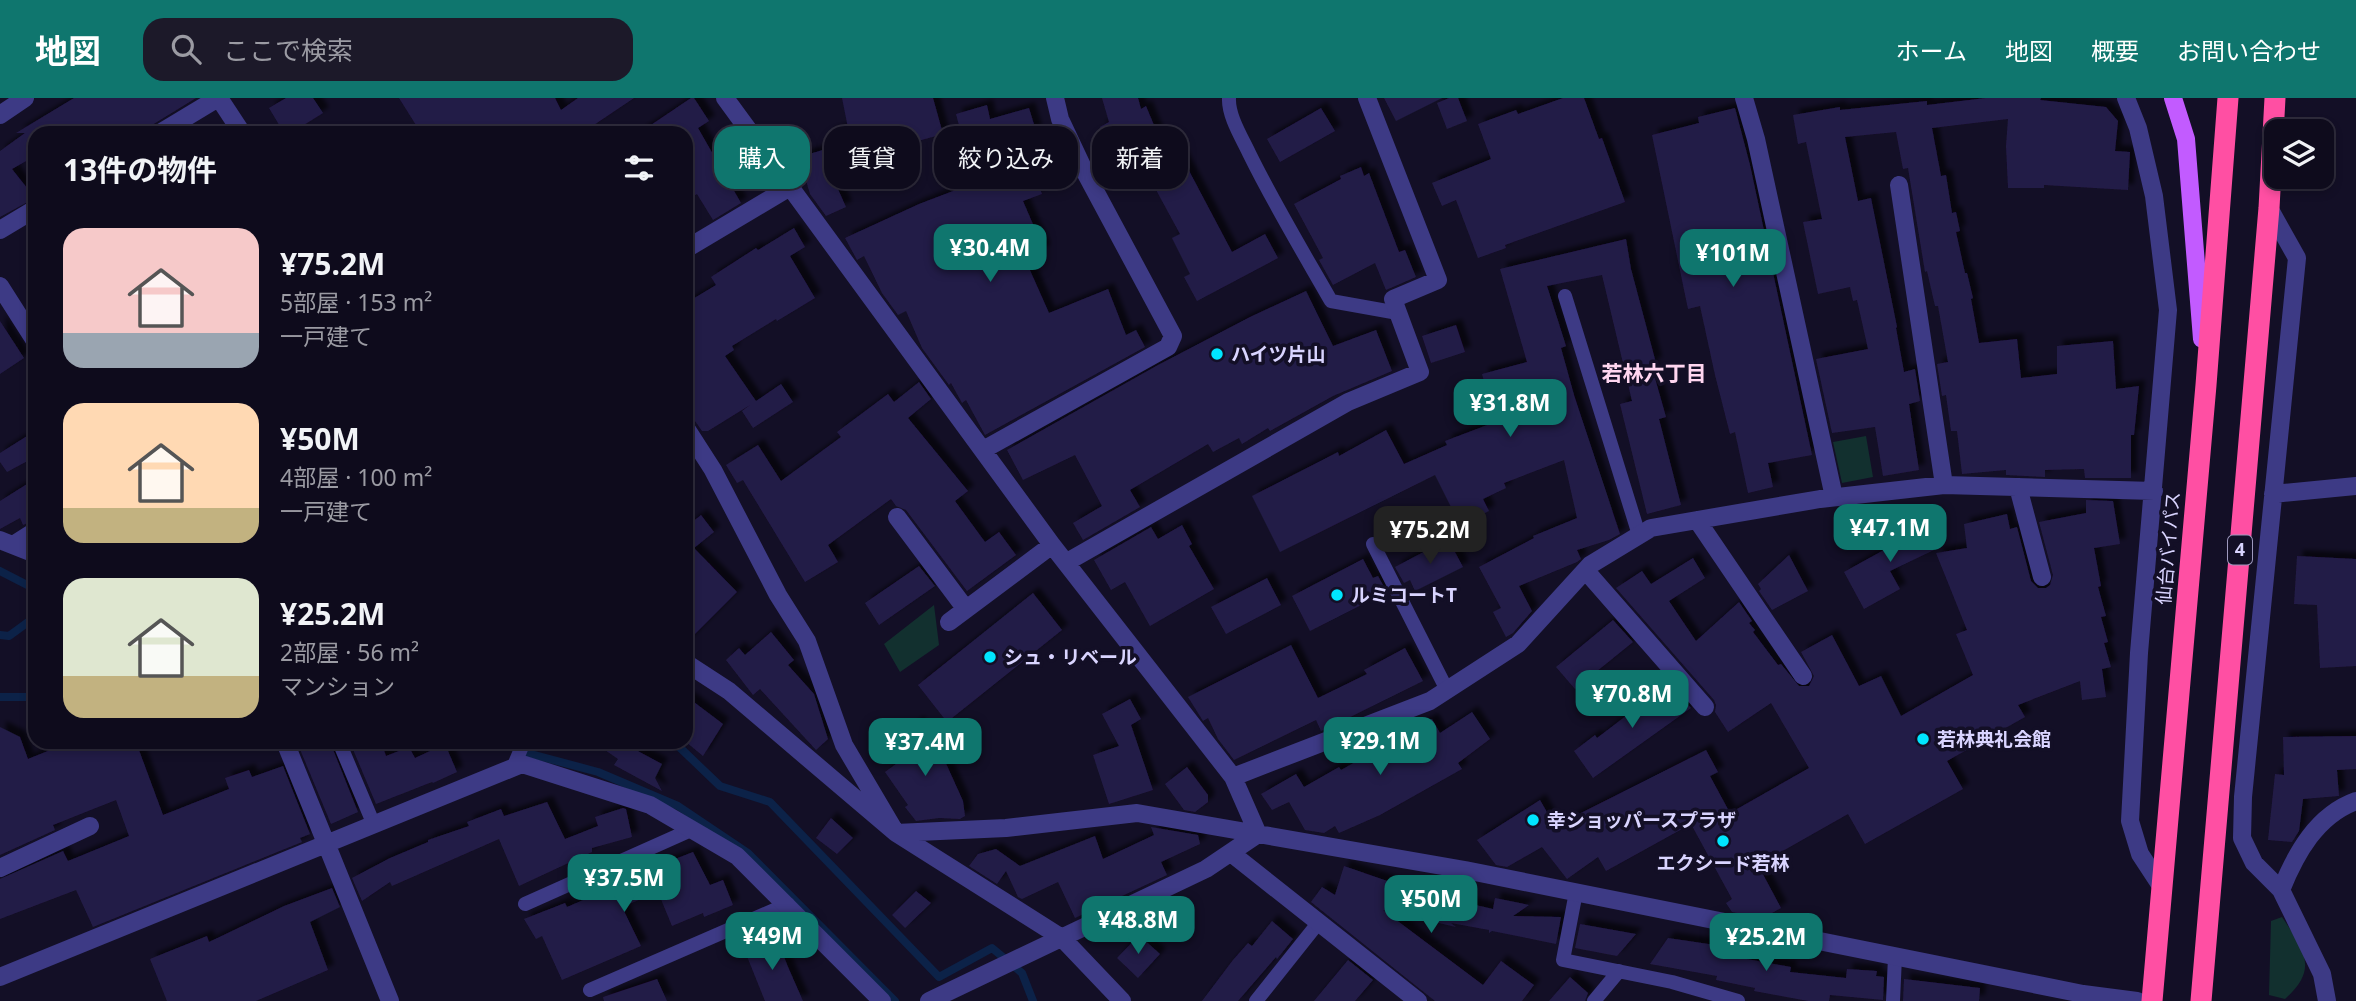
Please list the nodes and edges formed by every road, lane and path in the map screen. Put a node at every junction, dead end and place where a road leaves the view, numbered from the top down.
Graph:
1 (25, 98) edge
2 (219, 98) edge
3 (725, 98) edge
4 (1055, 98) edge
5 (1228, 98) edge
6 (1367, 98) edge
7 (1744, 98) edge
8 (2126, 98) edge
9 (2173, 98) edge
10 (2228, 98) edge
11 (2275, 98) edge
12 (0, 115) edge
13 (172, 126) edge
14 (237, 126) edge
15 (745, 126) edge
16 (1899, 185) dead end
17 (787, 189) edge
18 (791, 189) edge
19 (2269, 208) junction
20 (28, 213) edge
21 (0, 230) edge
22 (693, 245) edge
23 (0, 286) edge
24 (1565, 296) dead end
25 (1398, 313) junction
26 (28, 330) edge
27 (2206, 384) junction
28 (693, 439) edge
29 (983, 450) junction
30 (1944, 485) junction
31 (2356, 486) edge
32 (2018, 487) junction
33 (2154, 491) junction
34 (2273, 494) junction
35 (1834, 497) junction
36 (897, 517) dead end
37 (1697, 520) junction
38 (28, 534) edge
39 (1639, 535) junction
40 (6, 543) edge
41 (1373, 544) dead end
42 (1052, 545) junction
43 (28, 551) edge
44 (1066, 562) junction
45 (1586, 571) junction
46 (2042, 577) dead end
47 (965, 608) junction
48 (949, 622) dead end
49 (693, 668) edge
50 (1803, 676) dead end
51 (1447, 690) junction
52 (1705, 706) dead end
53 (288, 749) edge
54 (342, 749) dead end
55 (521, 749) edge
56 (513, 768) junction
57 (1233, 777) junction
58 (2356, 801) edge
59 (374, 824) junction
60 (90, 826) dead end
61 (693, 829) junction
62 (896, 833) junction
63 (1258, 834) junction
64 (327, 843) junction
65 (1231, 853) junction
66 (0, 869) edge
67 (2161, 886) junction
68 (2281, 890) junction
69 (1576, 892) junction
70 (525, 904) dead end
71 (788, 904) junction
72 (1319, 922) junction
73 (1062, 938) junction
74 (1895, 957) junction
75 (1619, 971) junction
76 (0, 977) edge
77 (590, 990) dead end
78 (390, 1001) edge
79 (882, 1001) edge
80 (929, 1001) edge
81 (1122, 1001) edge
82 (1256, 1001) edge
83 (1418, 1001) edge
84 (1594, 1001) edge
85 (1738, 1001) edge
86 (1893, 1001) edge
87 (2137, 1001) edge
88 (2152, 1001) edge
89 (2201, 1001) edge
90 (2327, 1001) edge

1 - 12 street
2 - 13 street
2 - 14 street
3 - 15 street
4 - 29 street
5 - 25 lane
6 - 25 street
7 - 35 street
8 - 33 street
9 - 27 main road
10 - 27 highway, 仙台バイパス
11 - 19 highway, 4
16 - 30 street
17 - 22 street
18 - 29 street
19 - 34 street
19 - 89 highway, 4
20 - 21 street
23 - 26 street
24 - 39 lane
25 - 44 street
27 - 67 highway, 仙台バイパス
28 - 62 street
29 - 42 street
30 - 32 street
30 - 35 street
31 - 34 street
32 - 33 street
32 - 46 street
33 - 67 street
34 - 68 street
35 - 37 street
36 - 47 street
37 - 39 street
37 - 50 street
38 - 40 street
39 - 45 street
40 - 43 street
41 - 51 lane
42 - 44 street
42 - 47 street
44 - 57 street
45 - 51 street
45 - 52 street
47 - 48 street
49 - 62 street
51 - 57 street
53 - 64 street
54 - 59 lane
55 - 56 lane
56 - 59 street
56 - 61 street
57 - 63 street
58 - 68 street
59 - 64 street
60 - 66 street
61 - 70 lane
61 - 71 street
62 - 63 street
62 - 73 street
63 - 65 street
63 - 69 street
64 - 76 street
64 - 78 street
65 - 72 street
65 - 73 street
67 - 88 highway, 仙台バイパス
68 - 90 street
69 - 74 street
69 - 75 lane
71 - 77 lane
71 - 79 street
72 - 82 lane
72 - 83 street
73 - 80 street
73 - 81 street
74 - 86 lane
74 - 87 street
75 - 84 lane
75 - 85 lane

